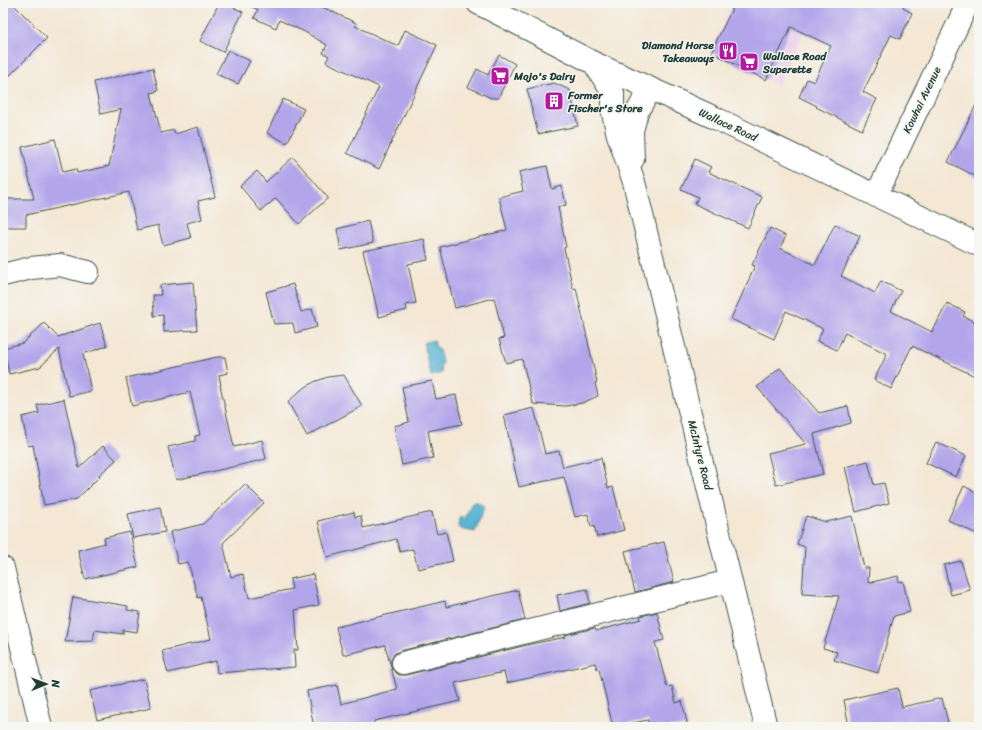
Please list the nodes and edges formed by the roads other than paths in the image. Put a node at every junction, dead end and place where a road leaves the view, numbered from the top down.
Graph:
1 (478, 3) edge
2 (968, 3) edge
3 (594, 63) junction
4 (650, 89) junction
5 (634, 182) junction
6 (876, 196) junction
7 (979, 245) edge
8 (88, 272) dead end
9 (3, 275) edge
10 (3, 568) edge
11 (730, 581) junction
12 (403, 663) dead end
13 (41, 727) edge
14 (766, 727) edge

1 - 3 street, Wallace Road
2 - 6 street, Kowhai Avenue
3 - 4 street, Wallace Road
3 - 5 street, McIntyre Road
4 - 5 street, McIntyre Road
4 - 6 street, Wallace Road
5 - 11 street, McIntyre Road
6 - 7 street, Wallace Road
8 - 9 street
10 - 13 street
11 - 12 street
11 - 14 street, McIntyre Road

